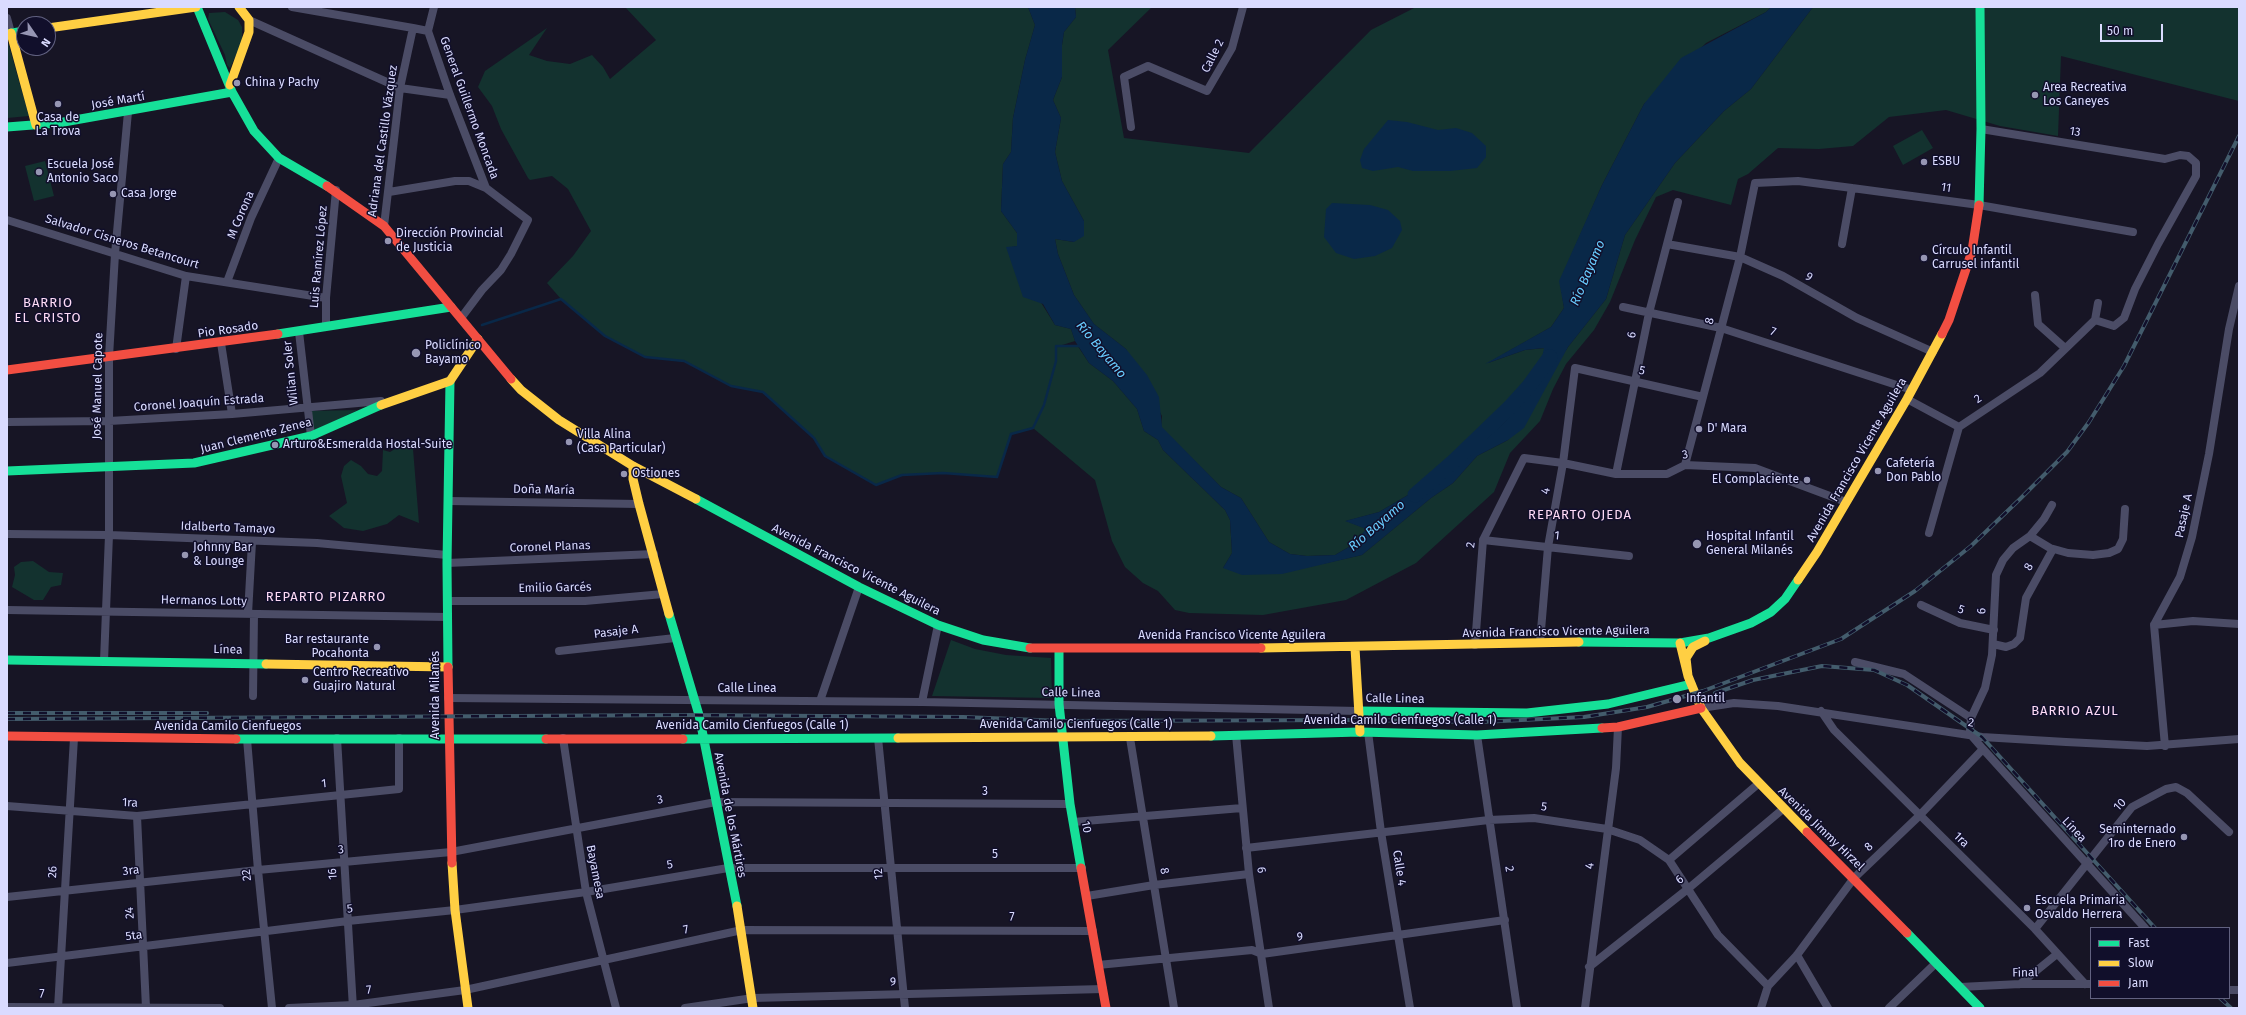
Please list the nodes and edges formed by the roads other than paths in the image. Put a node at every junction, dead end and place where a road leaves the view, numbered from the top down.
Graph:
1 (196, 7) edge
2 (239, 7) edge
3 (292, 7) edge
4 (434, 7) edge
5 (1242, 7) edge
6 (1980, 7) edge
7 (7, 18) edge
8 (249, 20) junction
9 (56, 27) edge
10 (414, 28) junction
11 (428, 31) junction
12 (9, 34) edge
13 (231, 88) junction
14 (400, 88) junction
15 (450, 95) junction
16 (128, 112) junction
17 (36, 125) junction
18 (7, 127) edge
19 (1131, 127) dead end
20 (1981, 130) junction
21 (280, 158) junction
22 (1755, 183) joint
23 (486, 188) junction
24 (1852, 188) junction
25 (336, 190) junction
26 (389, 192) junction
27 (1678, 202) dead end
28 (1979, 205) junction
29 (7, 220) edge
30 (384, 226) junction
31 (2133, 232) dead end
32 (1667, 244) junction
33 (1842, 244) dead end
34 (115, 254) junction
35 (1740, 257) junction
36 (186, 276) junction
37 (227, 282) junction
38 (2239, 286) edge
39 (2035, 295) dead end
40 (326, 298) junction
41 (2098, 303) dead end
42 (452, 307) junction
43 (1623, 307) dead end
44 (1649, 313) junction
45 (461, 318) junction
46 (2095, 320) junction
47 (326, 326) junction
48 (1720, 328) junction
49 (299, 332) junction
50 (478, 339) junction
51 (222, 343) junction
52 (2065, 348) junction
53 (176, 349) junction
54 (1933, 352) junction
55 (109, 357) junction
56 (1575, 368) joint
57 (7, 370) edge
58 (450, 381) junction
59 (1635, 382) junction
60 (1912, 390) junction
61 (1703, 397) junction
62 (392, 400) junction
63 (1907, 400) junction
64 (307, 407) junction
65 (232, 414) junction
66 (109, 421) junction
67 (7, 422) edge
68 (1959, 427) junction
69 (311, 436) junction
70 (1524, 458) joint
71 (1563, 463) junction
72 (633, 466) junction
73 (1685, 466) junction
74 (109, 467) junction
75 (7, 470) edge
76 (1616, 474) junction
77 (449, 501) junction
78 (1846, 502) junction
79 (639, 504) junction
80 (2052, 505) dead end
81 (2125, 509) dead end
82 (1929, 533) dead end
83 (7, 534) edge
84 (109, 535) junction
85 (2030, 536) junction
86 (1483, 540) junction
87 (252, 542) junction
88 (1548, 547) junction
89 (2053, 549) junction
90 (654, 554) junction
91 (1629, 556) dead end
92 (447, 559) junction
93 (859, 587) junction
94 (663, 594) junction
95 (448, 601) junction
96 (1921, 605) dead end
97 (7, 610) edge
98 (106, 612) junction
99 (251, 614) junction
100 (448, 617) junction
101 (2239, 624) edge
102 (938, 625) junction
103 (2154, 625) junction
104 (1994, 630) junction
105 (675, 638) junction
106 (1709, 638) junction
107 (1540, 642) junction
108 (1680, 643) junction
109 (1994, 644) junction
110 (1475, 645) junction
111 (1355, 648) junction
112 (1059, 649) junction
113 (559, 651) dead end
114 (7, 660) edge
115 (104, 661) junction
116 (1855, 662) dead end
117 (254, 663) junction
118 (448, 667) junction
119 (1690, 680) junction
120 (253, 696) dead end
121 (448, 698) junction
122 (694, 701) junction
123 (820, 701) junction
124 (922, 702) junction
125 (1059, 704) junction
126 (1701, 708) junction
127 (1359, 711) junction
128 (1821, 711) junction
129 (1971, 718) junction
130 (1618, 727) junction
131 (1364, 732) junction
132 (1970, 734) junction
133 (1236, 735) junction
134 (1477, 735) junction
135 (7, 736) edge
136 (448, 737) junction
137 (74, 738) junction
138 (337, 738) junction
139 (399, 738) junction
140 (563, 738) junction
141 (703, 738) junction
142 (878, 738) junction
143 (1062, 738) junction
144 (1130, 738) junction
145 (248, 739) junction
146 (2239, 739) edge
147 (2166, 746) junction
148 (1983, 749) junction
149 (1758, 784) junction
150 (340, 794) junction
151 (716, 802) junction
152 (252, 804) junction
153 (884, 804) junction
154 (1070, 804) junction
155 (7, 806) edge
156 (1242, 808) junction
157 (1783, 809) junction
158 (68, 811) junction
159 (137, 816) junction
160 (1142, 816) junction
161 (1919, 816) junction
162 (1490, 820) junction
163 (1073, 822) junction
164 (575, 829) junction
165 (1607, 829) junction
166 (1381, 832) junction
167 (2229, 832) dead end
168 (1246, 848) junction
169 (451, 852) junction
170 (1669, 860) junction
171 (344, 862) junction
172 (2087, 862) junction
173 (890, 866) junction
174 (728, 868) junction
175 (1082, 868) junction
176 (258, 870) junction
177 (1249, 874) junction
178 (1854, 878) junction
179 (141, 882) junction
180 (1154, 885) junction
181 (1689, 888) junction
182 (64, 891) junction
183 (586, 892) junction
184 (1087, 896) junction
185 (7, 897) edge
186 (455, 910) junction
187 (1505, 920) junction
188 (348, 921) junction
189 (2144, 927) edge
190 (896, 929) junction
191 (2035, 929) junction
192 (742, 930) junction
193 (265, 931) junction
194 (1093, 931) junction
195 (1398, 936) junction
196 (144, 947) junction
197 (1262, 954) junction
198 (2058, 954) junction
199 (1797, 955) junction
200 (61, 957) junction
201 (1165, 957) junction
202 (604, 961) junction
203 (7, 963) edge
204 (1936, 963) junction
205 (1098, 965) junction
206 (1589, 967) junction
207 (2020, 984) junction
208 (2088, 984) edge
209 (1768, 986) junction
210 (1960, 987) junction
211 (1103, 989) junction
212 (465, 990) junction
213 (903, 993) junction
214 (753, 998) junction
215 (353, 1006) edge
216 (7, 1007) edge
217 (145, 1007) edge
218 (58, 1008) edge
219 (220, 1008) edge
220 (272, 1008) edge
221 (289, 1008) edge
222 (468, 1008) edge
223 (616, 1008) edge
224 (685, 1008) edge
225 (753, 1008) edge
226 (905, 1008) edge
227 (1106, 1008) edge
228 (1174, 1008) edge
229 (1266, 1008) edge
230 (1410, 1008) edge
231 (1517, 1008) edge
232 (1585, 1008) edge
233 (1761, 1008) edge
234 (1828, 1008) edge
235 (1890, 1008) edge
236 (1980, 1008) edge

1 - 9 main road
1 - 13 main road, Avenida Francisco Vicente Aguilera
2 - 8 main road
3 - 10 street
4 - 11 street
5 - 19 street, Calle 2
6 - 20 main road, Avenida Francisco Vicente Aguilera
7 - 12 street
8 - 13 main road
8 - 14 street
10 - 11 street
10 - 14 street, Adriana del Castillo Vázquez
11 - 15 street, General Guillermo Moncada
12 - 17 main road
13 - 16 main road, José Martí
13 - 21 main road, Avenida Francisco Vicente Aguilera
14 - 15 street
14 - 26 street, Adriana del Castillo Vázquez
15 - 23 street, General Guillermo Moncada
16 - 17 main road, José Martí
16 - 34 street, José Manuel Capote
17 - 18 main road, José Martí
20 - 28 main road, Avenida Francisco Vicente Aguilera
20 - 46 street, 13
21 - 25 main road, Avenida Francisco Vicente Aguilera
21 - 37 street, M Corona
22 - 24 street, 11
22 - 35 street, 8
23 - 26 street
23 - 45 street, General Guillermo Moncada
24 - 28 street, 11
24 - 33 street
25 - 30 main road, Avenida Francisco Vicente Aguilera
25 - 40 street, Luis Ramírez López
26 - 30 street, Adriana del Castillo Vázquez
27 - 32 street, 6
28 - 31 street, 11
28 - 54 main road, Avenida Francisco Vicente Aguilera
29 - 34 street, Salvador Cisneros Betancourt
30 - 42 main road, Avenida Francisco Vicente Aguilera
32 - 35 street, 9
32 - 44 street, 6
34 - 36 street, Salvador Cisneros Betancourt
34 - 55 street, José Manuel Capote
35 - 48 street, 8
35 - 54 street, 9
36 - 37 street, Salvador Cisneros Betancourt
36 - 53 street
37 - 40 street, Salvador Cisneros Betancourt
38 - 103 street, Pasaje A
39 - 52 street
40 - 47 street, Luis Ramírez López
41 - 46 street
42 - 45 main road, Avenida Francisco Vicente Aguilera
42 - 47 main road, Pio Rosado
43 - 44 street, 7
44 - 48 street, 7
44 - 59 street, 6
45 - 50 main road, Avenida Francisco Vicente Aguilera
46 - 52 street, 2
47 - 49 main road, Pio Rosado
48 - 60 street, 7
48 - 61 street, 8
49 - 51 main road, Pio Rosado
49 - 64 street, Wilian Soler
50 - 58 main road
50 - 72 main road, Avenida Francisco Vicente Aguilera
51 - 53 main road, Pio Rosado
51 - 65 street
52 - 68 street, 2
53 - 55 main road, Pio Rosado
54 - 60 main road, Avenida Francisco Vicente Aguilera
55 - 57 main road, Pio Rosado
55 - 66 street, José Manuel Capote
56 - 59 street, 5
56 - 71 street, 4
58 - 62 main road, Juan Clemente Zenea
58 - 77 main road, Avenida Milanés
59 - 61 street, 5
59 - 76 street, 6
60 - 63 main road, Avenida Francisco Vicente Aguilera
61 - 73 street, 8
62 - 64 street, Coronel Joaquín Estrada
62 - 69 main road, Juan Clemente Zenea
63 - 68 street
63 - 78 main road, Avenida Francisco Vicente Aguilera
64 - 65 street, Coronel Joaquín Estrada
64 - 69 street, Wilian Soler
65 - 66 street, Coronel Joaquín Estrada
66 - 67 street, Coronel Joaquín Estrada
66 - 74 street, José Manuel Capote
68 - 82 street
69 - 74 main road, Juan Clemente Zenea
70 - 71 street, 3
70 - 86 street, 2
71 - 76 street, 3
71 - 88 street, 4
72 - 79 main road, Avenida de los Mártires
72 - 93 main road, Avenida Francisco Vicente Aguilera
73 - 76 street, 3
73 - 78 street, 3
74 - 75 main road, Juan Clemente Zenea
74 - 84 street, José Manuel Capote
77 - 79 street, Doña María
77 - 92 main road, Avenida Milanés
78 - 106 main road, Avenida Francisco Vicente Aguilera
79 - 90 main road, Avenida de los Mártires
80 - 85 street, 6
81 - 89 street
83 - 84 street, Idalberto Tamayo
84 - 87 street, Idalberto Tamayo
84 - 98 street, José Manuel Capote
85 - 89 street
85 - 104 street, 6
86 - 88 street, 1
86 - 110 street, 2
87 - 92 street, Idalberto Tamayo
87 - 99 street
88 - 91 street, 1
88 - 107 street, 4
89 - 109 street, 8
90 - 92 street, Coronel Planas
90 - 94 main road, Avenida de los Mártires
92 - 95 main road, Avenida Milanés
93 - 102 main road, Avenida Francisco Vicente Aguilera
93 - 123 street
94 - 95 street, Emilio Garcés
94 - 105 main road, Avenida de los Mártires
95 - 100 main road, Avenida Milanés
96 - 104 street, 5
97 - 98 street, Hermanos Lotty
98 - 99 street, Hermanos Lotty
98 - 115 street, José Manuel Capote
99 - 100 street, Hermanos Lotty
99 - 117 street
100 - 118 main road, Avenida Milanés
101 - 103 street
102 - 112 main road, Avenida Francisco Vicente Aguilera
102 - 124 street
103 - 147 street
104 - 109 street, 6
105 - 113 street, Pasaje A
105 - 122 main road, Avenida de los Mártires
106 - 108 main road, Avenida Francisco Vicente Aguilera
106 - 119 main road
107 - 108 main road, Avenida Francisco Vicente Aguilera
107 - 110 main road, Avenida Francisco Vicente Aguilera
108 - 119 main road, Avenida Jimmy Hirzel
109 - 129 street, 6
110 - 111 main road, Avenida Francisco Vicente Aguilera
111 - 112 main road, Avenida Francisco Vicente Aguilera
111 - 127 main road, Calle 4
112 - 125 main road, 10
114 - 115 main road, Línea
115 - 117 main road, Línea
116 - 129 street
117 - 118 main road, Línea
117 - 120 street
118 - 121 main road, Avenida Milanés
119 - 126 main road, Avenida Jimmy Hirzel
119 - 127 main road, Calle Linea
121 - 122 street, Calle Linea
121 - 136 main road, Avenida Milanés
122 - 123 street, Calle Linea
122 - 141 main road, Avenida de los Mártires
123 - 124 street, Calle Linea
124 - 125 street, Calle Linea
125 - 127 street, Calle Linea
125 - 143 main road, 10
126 - 128 street, 2
126 - 130 main road, Avenida Camilo Cienfuegos (Calle 1)
126 - 149 main road, Avenida Jimmy Hirzel
127 - 131 main road, Calle 4
128 - 132 street, 2
128 - 161 street, 1ra
129 - 132 street, 6
130 - 134 main road, Avenida Camilo Cienfuegos (Calle 1)
130 - 165 street, 4
131 - 133 main road, Avenida Camilo Cienfuegos (Calle 1)
131 - 134 main road, Avenida Camilo Cienfuegos (Calle 1)
131 - 166 street, Calle 4
132 - 147 street, 2
132 - 148 street
133 - 144 main road, Avenida Camilo Cienfuegos (Calle 1)
133 - 156 street, 6
134 - 162 street, 2
135 - 137 main road, Avenida Camilo Cienfuegos
136 - 139 main road, Avenida Camilo Cienfuegos
136 - 140 main road, Avenida Camilo Cienfuegos (Calle 1)
136 - 169 main road, Avenida Milanés
137 - 145 main road, Avenida Camilo Cienfuegos
137 - 158 street, 26
138 - 139 main road, Avenida Camilo Cienfuegos
138 - 145 main road, Avenida Camilo Cienfuegos
138 - 150 street, 16
139 - 150 street, 1
140 - 141 main road, Avenida Camilo Cienfuegos (Calle 1)
140 - 164 street, Bayamesa
141 - 142 main road, Avenida Camilo Cienfuegos (Calle 1)
141 - 151 main road, Avenida de los Mártires
142 - 143 main road, Avenida Camilo Cienfuegos (Calle 1)
142 - 153 street, 12
143 - 144 main road, Avenida Camilo Cienfuegos (Calle 1)
143 - 154 main road, 10
144 - 160 street, 8
145 - 152 street, 22
146 - 147 street, 2
148 - 161 street, 8
148 - 172 street, Línea
149 - 157 main road, Avenida Jimmy Hirzel
149 - 170 street
150 - 152 street, 1
150 - 171 street, 16
151 - 153 street, 3
151 - 164 street, 3
151 - 174 main road, Avenida de los Mártires
152 - 159 street, 1ra
152 - 176 street, 22
153 - 154 street, 3
153 - 173 street, 12
154 - 163 main road, 10
155 - 158 street, 1ra
156 - 160 street
156 - 168 street, 6
157 - 178 main road, Avenida Jimmy Hirzel
157 - 181 street, 6
158 - 159 street, 1ra
158 - 182 street, 26
159 - 179 street, 24
160 - 163 street
160 - 180 street, 8
161 - 178 street, 8
161 - 191 street, 1ra
162 - 165 street, 5
162 - 166 street, 5
162 - 187 street, 2
163 - 175 main road, 10
164 - 169 street, 3
164 - 183 street, Bayamesa
165 - 170 street, 5
165 - 206 street, 4
166 - 168 street, 5
166 - 195 street, Calle 4
167 - 172 street, 10
168 - 177 street, 6
169 - 171 street, 3
169 - 186 main road, Avenida Milanés
170 - 181 street, 5
171 - 176 street, 3
171 - 188 street, 16
172 - 189 street, Línea
172 - 191 street, 10
173 - 174 street, 5
173 - 175 street, 5
173 - 190 street, 12
174 - 183 street, 5
174 - 192 main road, Avenida de los Mártires
175 - 184 main road, 10
176 - 179 street, 3ra
176 - 193 street, 22
177 - 180 street
177 - 197 street, 6
178 - 199 street, 8
178 - 204 main road, Avenida Jimmy Hirzel
179 - 182 street, 3ra
179 - 196 street, 24
180 - 184 street
180 - 201 street, 8
181 - 206 street, 6
181 - 209 street, 5
182 - 185 street, 3ra
182 - 200 street, 26
183 - 186 street, 5
183 - 202 street, Bayamesa
184 - 194 main road, 10
186 - 188 street, 5
186 - 212 main road, Avenida Milanés
187 - 195 street, 9
187 - 231 street, 2
188 - 193 street, 5
188 - 215 street, 16
190 - 192 street, 7
190 - 194 street, 7
190 - 213 street, 12
191 - 198 street, 1ra
192 - 202 street, 7
192 - 214 main road, Avenida de los Mártires
193 - 196 street, 5ta
193 - 220 street, 22
194 - 205 main road, 10
195 - 197 street, 9
195 - 230 street, Calle 4
196 - 200 street, 5ta
196 - 217 street, 24
197 - 201 street, 9
197 - 229 street, 6
198 - 207 street
198 - 208 street, 1ra
199 - 209 street, 8
199 - 234 street
200 - 203 street, 5ta
200 - 218 street, 26
201 - 205 street, 9
201 - 228 street, 8
202 - 212 street, 7
202 - 223 street, Bayamesa
204 - 210 main road, Avenida Jimmy Hirzel
204 - 235 street
205 - 211 main road, 10
206 - 232 street, 4
207 - 208 street, Final
207 - 210 street, Final
209 - 233 street, 8
210 - 236 main road, Avenida Jimmy Hirzel
211 - 213 street, 9
211 - 227 main road, 10
212 - 215 street, 7
212 - 222 main road, Avenida Milanés
213 - 214 street, 9
213 - 226 street, 12
214 - 224 street, 9
214 - 225 main road, Avenida de los Mártires
215 - 221 street, 7
216 - 218 street, 7
217 - 218 street, 7
217 - 219 street, 7

